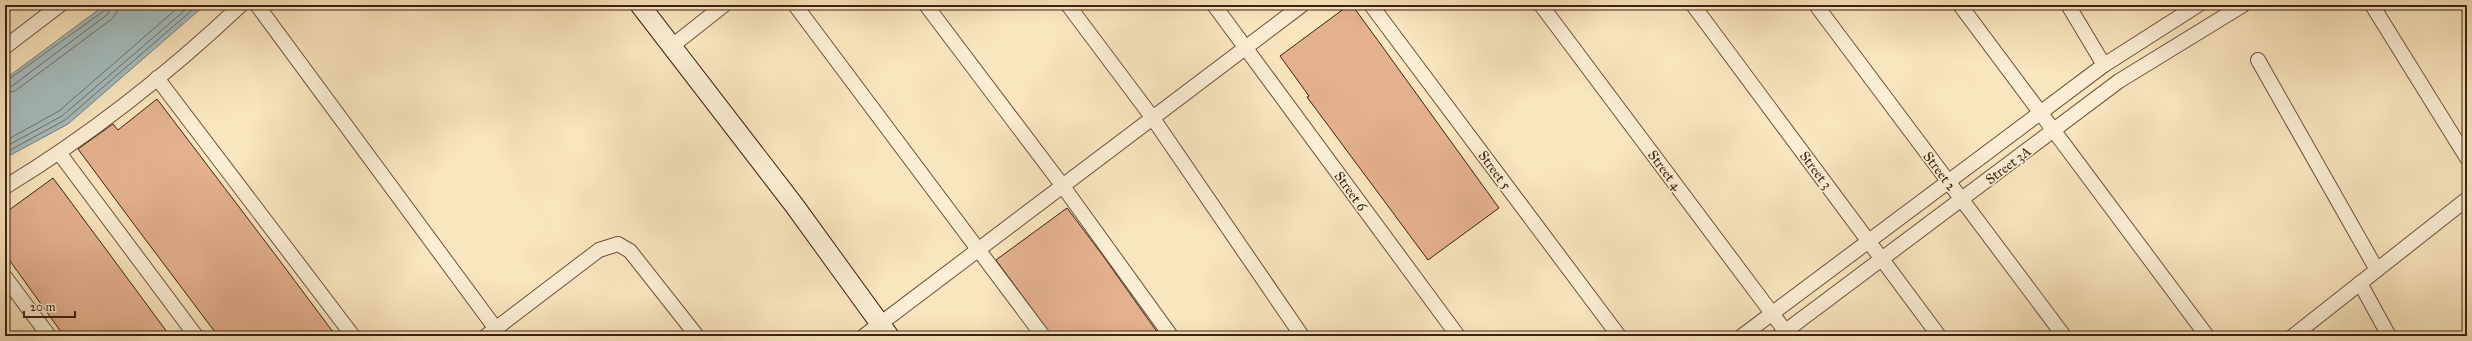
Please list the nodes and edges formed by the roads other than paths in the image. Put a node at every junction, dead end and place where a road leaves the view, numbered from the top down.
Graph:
1 (60, 5) edge
2 (241, 5) edge
3 (257, 5) edge
4 (640, 5) edge
5 (724, 5) edge
6 (795, 5) edge
7 (926, 5) edge
8 (1068, 5) edge
9 (1214, 5) edge
10 (1302, 5) edge
11 (1371, 5) edge
12 (1541, 5) edge
13 (1693, 5) edge
14 (1816, 5) edge
15 (1960, 5) edge
16 (2068, 5) edge
17 (2199, 5) edge
18 (2243, 5) edge
19 (2372, 5) edge
20 (2214, 24) junction
21 (672, 46) junction
22 (1246, 46) junction
23 (2132, 46) junction
24 (5, 47) edge
25 (2258, 60) dead end
26 (2104, 65) junction
27 (2144, 66) junction
28 (158, 78) junction
29 (2040, 112) junction
30 (1152, 117) junction
31 (2054, 130) junction
32 (60, 154) junction
33 (2467, 158) edge
34 (1948, 181) junction
35 (1062, 185) junction
36 (5, 187) edge
37 (1962, 199) junction
38 (2467, 199) edge
39 (1869, 240) junction
40 (979, 248) junction
41 (1883, 259) junction
42 (2377, 270) junction
43 (5, 277) edge
44 (2360, 283) junction
45 (1772, 314) junction
46 (884, 330) edge
47 (491, 333) edge
48 (1785, 334) edge
49 (1301, 335) edge
50 (49, 336) edge
51 (196, 336) edge
52 (352, 336) edge
53 (697, 336) edge
54 (864, 336) edge
55 (1043, 336) edge
56 (1171, 336) edge
57 (1458, 336) edge
58 (1619, 336) edge
59 (1742, 336) edge
60 (1939, 336) edge
61 (2064, 336) edge
62 (2207, 336) edge
63 (2293, 336) edge
64 (2389, 336) edge

1 - 24 street
2 - 28 street
3 - 47 street
4 - 21 street
5 - 21 street
6 - 40 street
7 - 35 street
8 - 30 street
9 - 22 street, Street 6
10 - 22 street
11 - 58 street, Street 5
12 - 45 street, Street 4
13 - 39 street, Street 3
14 - 34 street, Street 2
15 - 29 street
16 - 26 street
17 - 20 street
17 - 23 street, Street 3A
18 - 20 street, Street 3A
19 - 33 street
20 - 27 street, Street 3A
21 - 46 street
22 - 30 street
22 - 57 street, Street 6
23 - 26 street, Street 3A
23 - 27 street
25 - 42 street
26 - 29 street, Street 3A
27 - 31 street, Street 3A
28 - 32 street
28 - 52 street
29 - 31 street
29 - 34 street, Street 3A
30 - 35 street
30 - 49 street
31 - 37 street, Street 3A
31 - 62 street
32 - 36 street
32 - 51 street
34 - 37 street, Street 2
34 - 39 street, Street 3A
35 - 40 street
35 - 56 street
37 - 41 street, Street 3A
37 - 61 street, Street 2
38 - 42 street
39 - 41 street, Street 3
39 - 45 street, Street 3A
40 - 46 street
40 - 55 street
41 - 48 street, Street 3A
41 - 60 street, Street 3
42 - 44 street
43 - 50 street
44 - 63 street
44 - 64 street
45 - 48 street, Street 4
45 - 59 street, Street 3A
46 - 54 street
47 - 53 street

